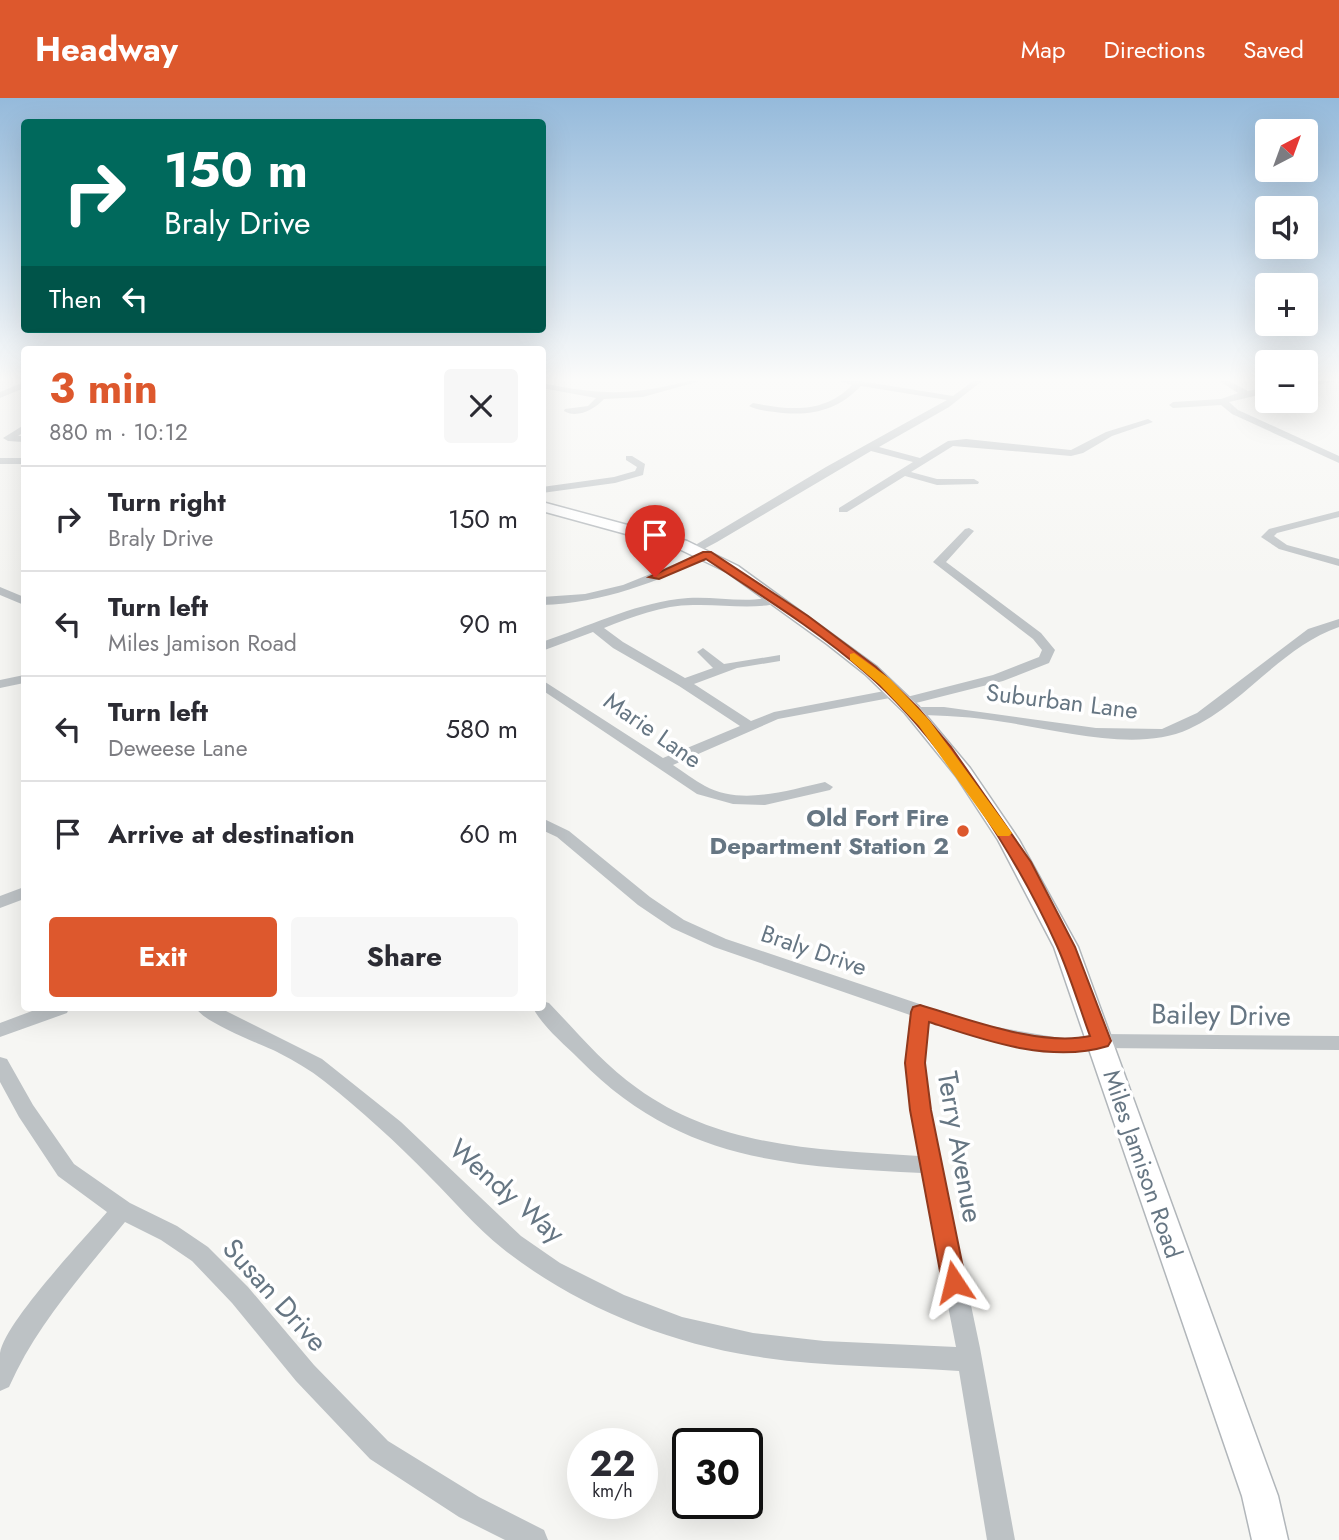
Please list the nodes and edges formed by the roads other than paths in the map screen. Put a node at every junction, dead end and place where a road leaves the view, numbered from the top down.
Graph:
1 (867, 448) edge
2 (874, 448) edge
3 (940, 448) edge
4 (1027, 448) edge
5 (1084, 448) edge
6 (1314, 448) edge
7 (629, 458) dead end
8 (1339, 460) edge
9 (0, 461) edge
10 (21, 461) edge
11 (920, 461) junction
12 (901, 472) junction
13 (974, 482) dead end
14 (546, 489) edge
15 (546, 507) edge
16 (843, 510) dead end
17 (1339, 514) edge
18 (969, 531) dead end
19 (701, 552) junction
20 (1339, 563) edge
21 (0, 592) edge
22 (21, 600) edge
23 (776, 600) junction
24 (546, 601) edge
25 (1339, 623) edge
26 (596, 628) junction
27 (546, 646) edge
28 (703, 652) dead end
29 (775, 658) dead end
30 (722, 669) junction
31 (21, 680) edge
32 (684, 683) junction
33 (0, 684) edge
34 (546, 687) edge
35 (904, 702) junction
36 (750, 726) junction
37 (660, 765) junction
38 (825, 787) dead end
39 (546, 825) edge
40 (21, 894) edge
41 (0, 902) edge
42 (52, 1011) edge
43 (211, 1011) edge
44 (545, 1011) edge
45 (920, 1012) junction
46 (0, 1030) edge
47 (1101, 1041) junction
48 (1339, 1043) edge
49 (0, 1064) edge
50 (931, 1165) junction
51 (122, 1210) junction
52 (969, 1360) junction
53 (0, 1379) edge
54 (534, 1540) edge
55 (1001, 1540) edge
56 (1270, 1540) edge

1 - 19 street
2 - 11 street
3 - 11 street
4 - 5 street
6 - 8 street
7 - 14 street
9 - 10 street
11 - 12 street
12 - 13 street
12 - 16 street
15 - 19 main road, Miles Jamison Road
17 - 20 street
18 - 35 street
19 - 23 main road, Miles Jamison Road
19 - 24 street
21 - 22 street
23 - 26 street
23 - 35 main road, Miles Jamison Road
25 - 35 street, Suburban Lane
26 - 27 street
26 - 32 street
28 - 30 street
29 - 30 street
30 - 32 street
31 - 33 street
32 - 36 street
34 - 37 street, Marie Lane
35 - 36 street
35 - 47 main road, Miles Jamison Road
36 - 37 street
37 - 38 street, Marie Lane
39 - 45 street, Braly Drive
40 - 41 street
42 - 46 street
43 - 52 street, Wendy Way
44 - 50 street
45 - 47 street, Braly Drive
45 - 50 street, Terry Avenue
47 - 48 street, Bailey Drive
47 - 56 main road, Miles Jamison Road
49 - 51 street, Susan Drive
50 - 52 street, Terry Avenue
51 - 53 street
51 - 54 street, Susan Drive
52 - 55 street, Terry Avenue

